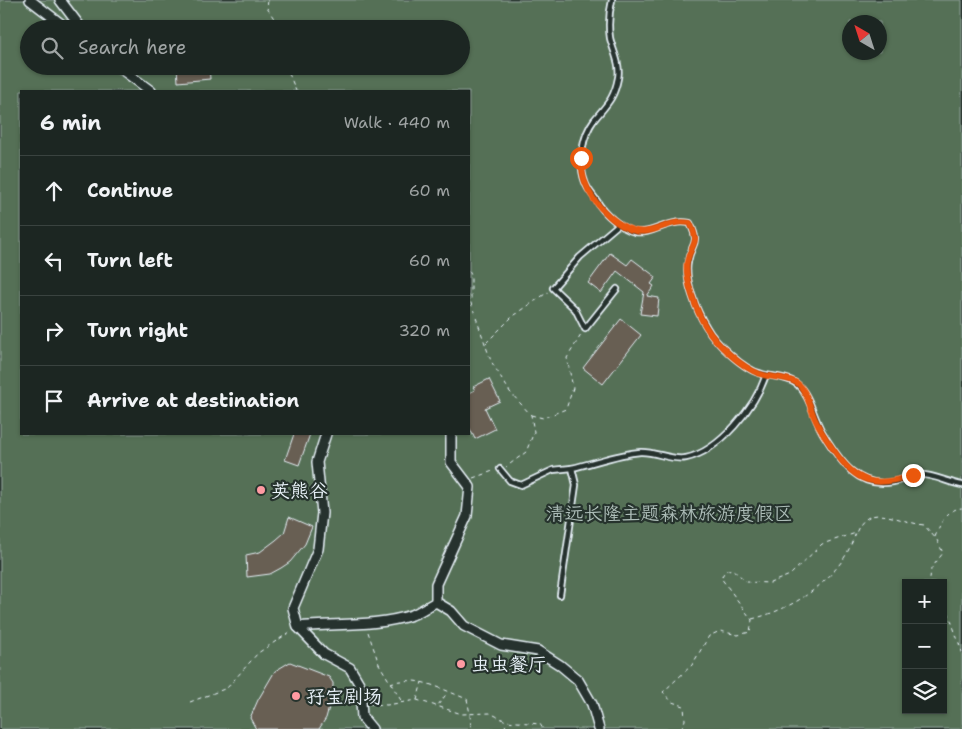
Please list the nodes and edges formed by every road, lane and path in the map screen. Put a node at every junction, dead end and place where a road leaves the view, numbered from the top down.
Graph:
1 (30, 0) edge
2 (60, 0) edge
3 (268, 0) edge
4 (612, 0) edge
5 (56, 20) edge
6 (75, 20) edge
7 (275, 20) edge
8 (129, 75) edge
9 (290, 75) edge
10 (150, 90) edge
11 (296, 90) edge
12 (619, 224) junction
13 (470, 273) edge
14 (553, 288) junction
15 (617, 289) dead end
16 (585, 329) junction
17 (485, 344) junction
18 (766, 375) junction
19 (530, 415) junction
20 (326, 435) edge
21 (451, 435) edge
22 (572, 468) junction
23 (500, 469) junction
24 (465, 480) junction
25 (962, 485) edge
26 (962, 508) edge
27 (856, 533) junction
28 (934, 538) junction
29 (930, 579) edge
30 (560, 595) dead end
31 (436, 602) junction
32 (947, 609) edge
33 (752, 620) junction
34 (365, 624) junction
35 (298, 627) junction
36 (962, 652) edge
37 (422, 681) junction
38 (390, 683) junction
39 (448, 692) junction
40 (417, 700) junction
41 (190, 702) dead end
42 (402, 702) junction
43 (361, 703) junction
44 (438, 706) junction
45 (470, 714) junction
46 (506, 721) junction
47 (372, 729) edge
48 (471, 729) edge
49 (505, 729) edge
50 (543, 729) edge
51 (599, 729) edge
52 (681, 729) edge

1 - 5 street
2 - 6 street
3 - 7 path
4 - 12 lane
8 - 10 street
9 - 11 path
12 - 14 lane
12 - 18 lane
13 - 17 path
14 - 16 lane
14 - 17 path
15 - 16 lane
16 - 19 path
17 - 19 path
18 - 22 lane
18 - 25 lane
19 - 23 path
20 - 35 street
21 - 24 street
22 - 23 lane
22 - 30 lane
23 - 24 path
24 - 31 street
26 - 28 path
27 - 28 path
27 - 33 path
27 - 33 path
28 - 29 path
31 - 34 street
31 - 51 street
32 - 36 path
33 - 52 path
34 - 35 street
34 - 38 path
35 - 41 path
35 - 43 street
37 - 38 path
37 - 39 path
37 - 40 path
38 - 42 path
39 - 44 path
39 - 45 path
40 - 42 path
40 - 44 path
42 - 43 path
43 - 47 street
44 - 45 path
45 - 46 path
45 - 48 path
46 - 49 path
46 - 50 path

